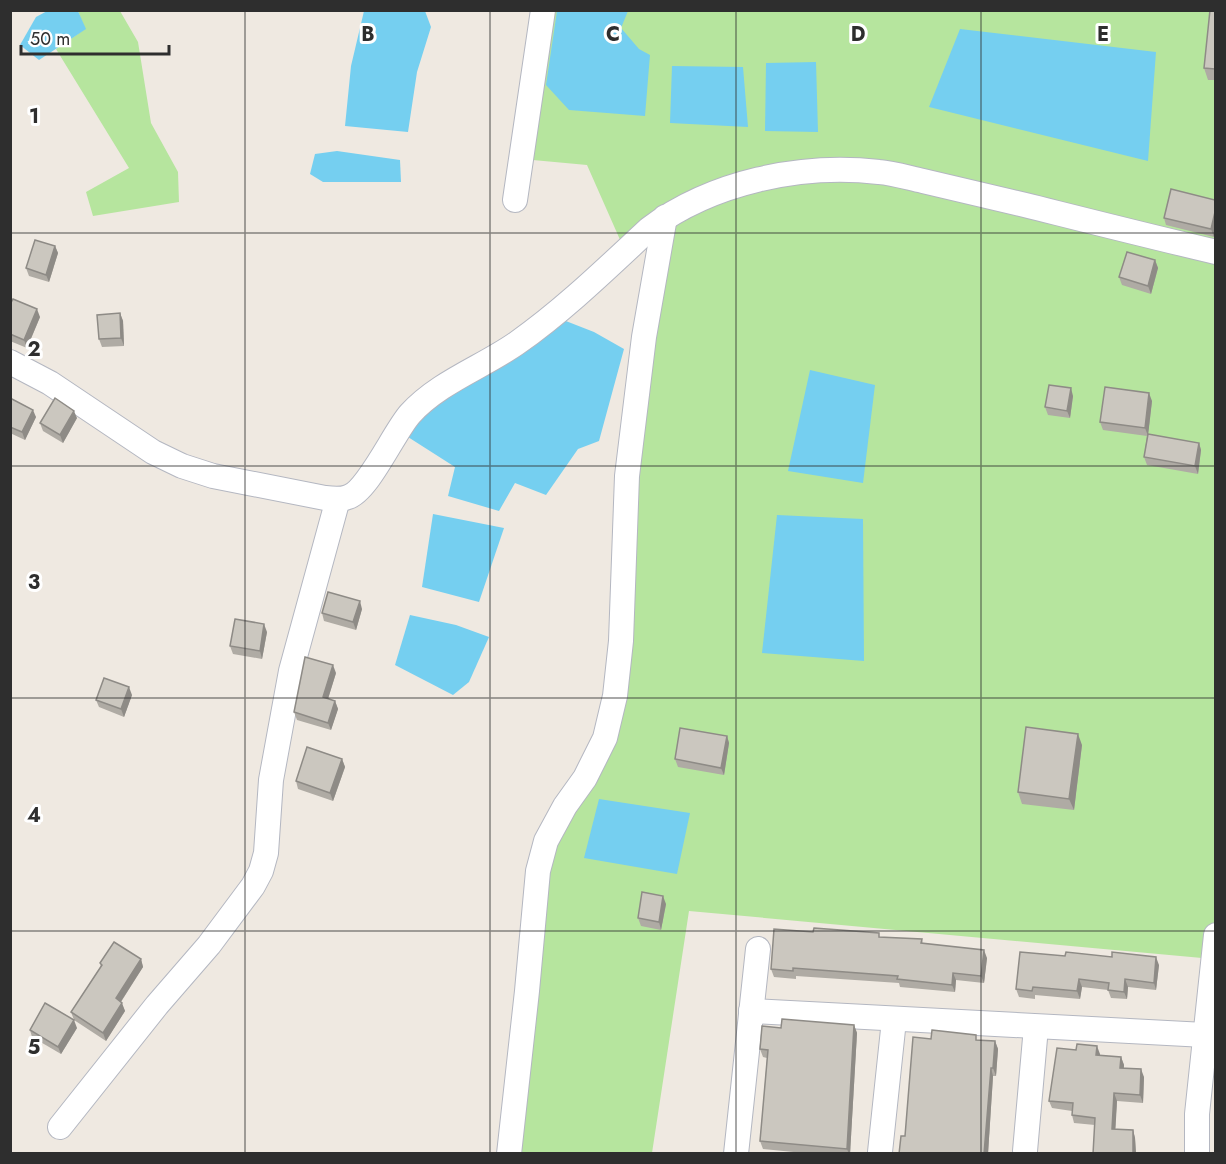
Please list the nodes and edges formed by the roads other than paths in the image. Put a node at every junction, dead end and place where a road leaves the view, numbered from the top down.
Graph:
1 (543, 10) edge
2 (516, 200) dead end
3 (665, 217) junction
4 (1215, 252) edge
5 (10, 362) edge
6 (338, 499) junction
7 (1215, 934) edge
8 (758, 949) dead end
9 (751, 1011) junction
10 (894, 1020) junction
11 (1036, 1027) junction
12 (1205, 1035) junction
13 (60, 1127) dead end
14 (1025, 1151) dead end
15 (880, 1152) edge
16 (509, 1154) edge
17 (736, 1154) edge
18 (1197, 1154) edge

1 - 2 street
3 - 4 street
3 - 6 street
3 - 16 street
5 - 6 street
6 - 13 street
7 - 12 street
8 - 9 street
9 - 10 street
9 - 17 street
10 - 11 street
10 - 15 street
11 - 12 street
11 - 14 street
12 - 18 street

